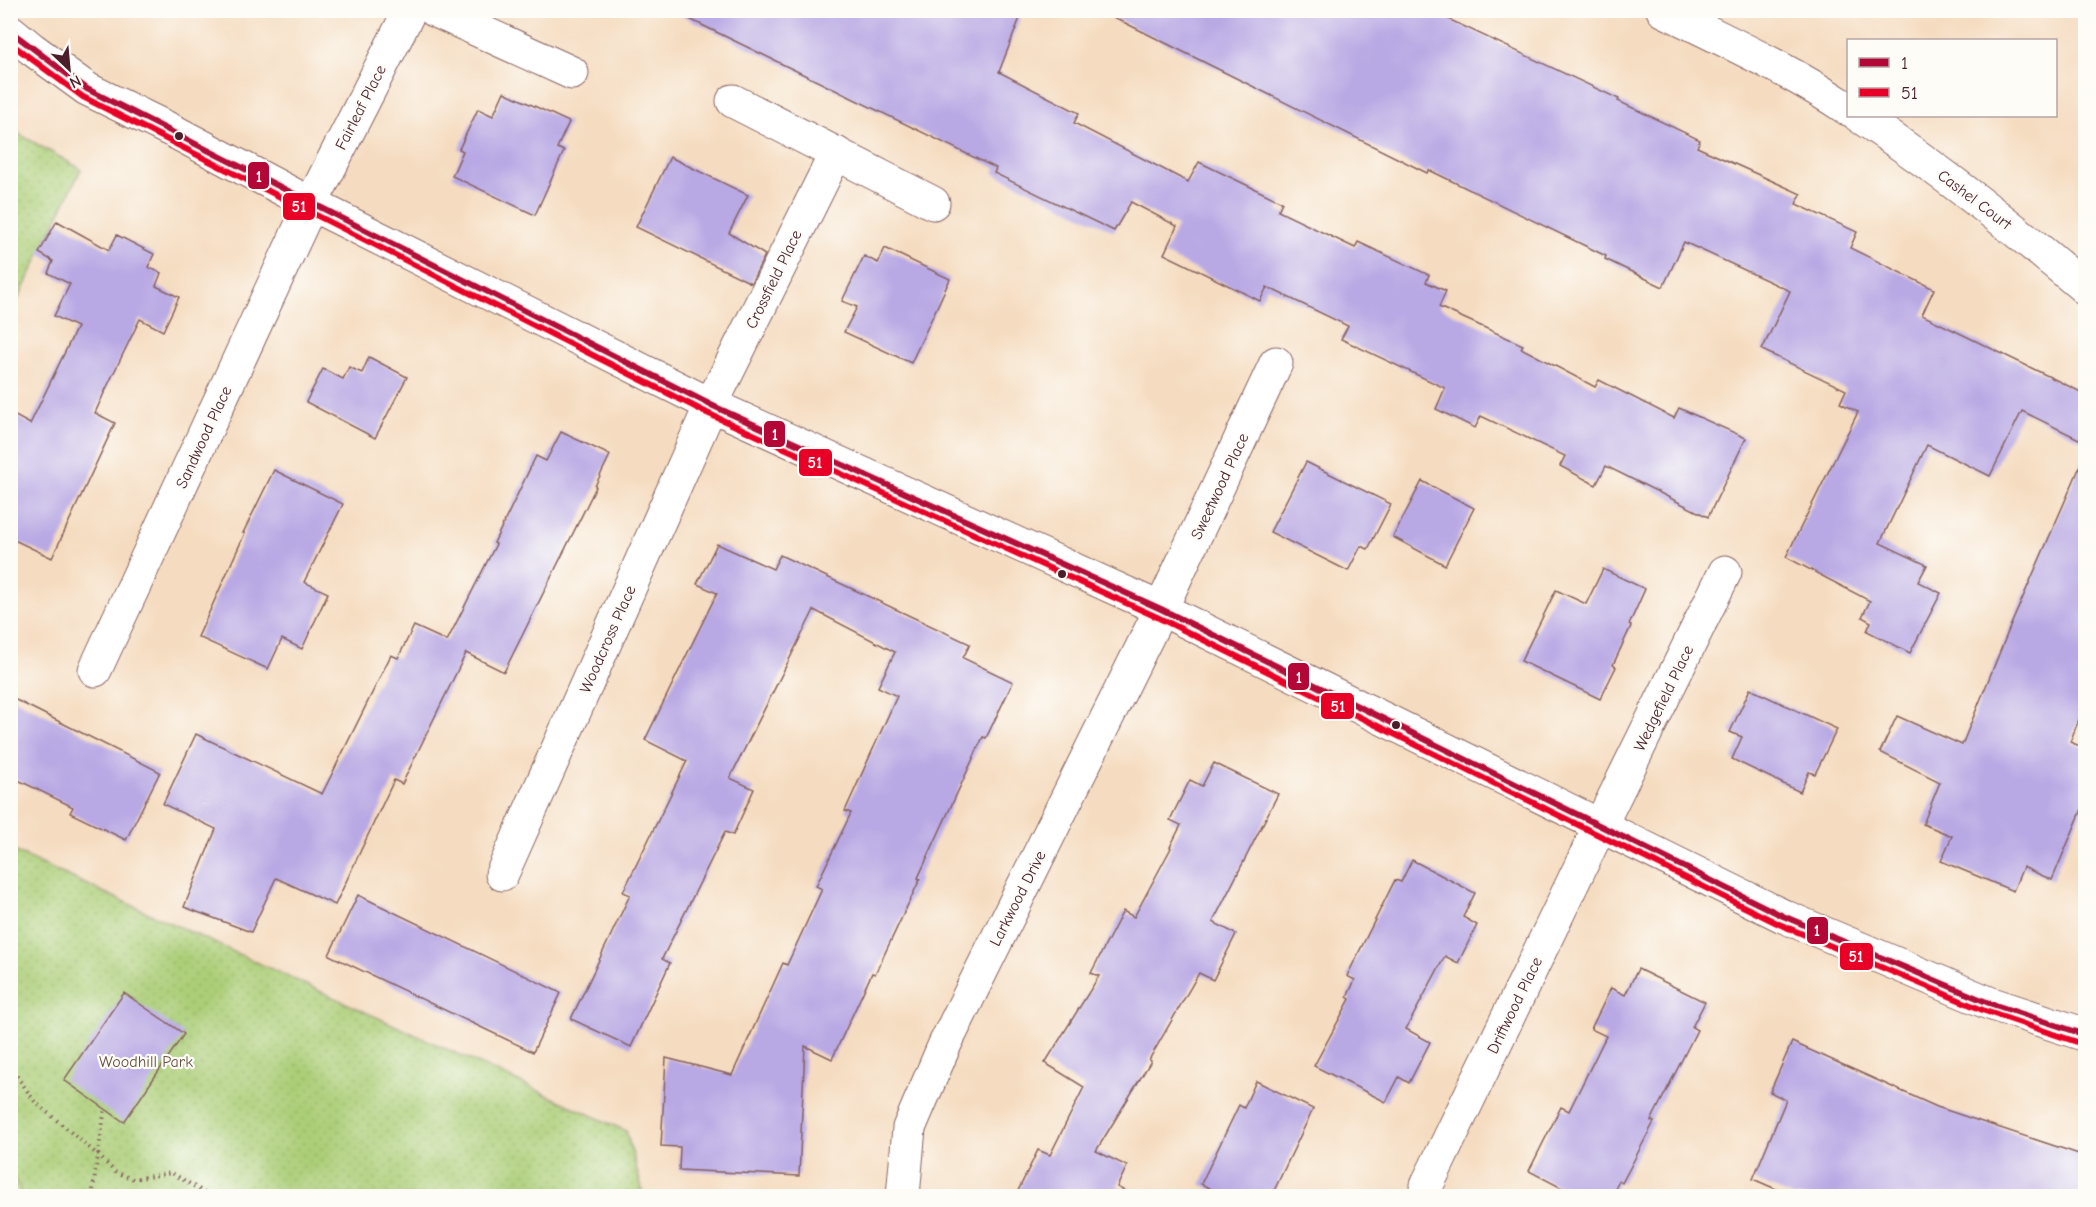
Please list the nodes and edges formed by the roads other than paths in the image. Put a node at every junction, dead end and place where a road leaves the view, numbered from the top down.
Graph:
1 (410, 10) edge
2 (434, 10) edge
3 (1663, 10) edge
4 (10, 31) edge
5 (572, 72) dead end
6 (733, 101) dead end
7 (1847, 108) edge
8 (1860, 117) edge
9 (836, 153) junction
10 (933, 203) dead end
11 (311, 204) junction
12 (2085, 289) edge
13 (1276, 363) dead end
14 (711, 405) junction
15 (1725, 572) dead end
16 (1161, 609) junction
17 (95, 670) dead end
18 (1601, 824) junction
19 (502, 874) dead end
20 (2085, 1035) edge
21 (1427, 1185) dead end
22 (903, 1197) edge

1 - 11 street, Fairleaf Place
2 - 5 street
3 - 7 street
4 - 11 street
6 - 9 street
8 - 12 street, Cashel Court
9 - 10 street
9 - 14 street, Crossfield Place
11 - 14 street
11 - 17 street, Sandwood Place
13 - 16 street, Sweetwood Place
14 - 16 street
14 - 19 street, Woodcross Place
15 - 18 street, Wedgefield Place
16 - 18 street
16 - 22 street, Larkwood Drive
18 - 20 street
18 - 21 street, Driftwood Place

